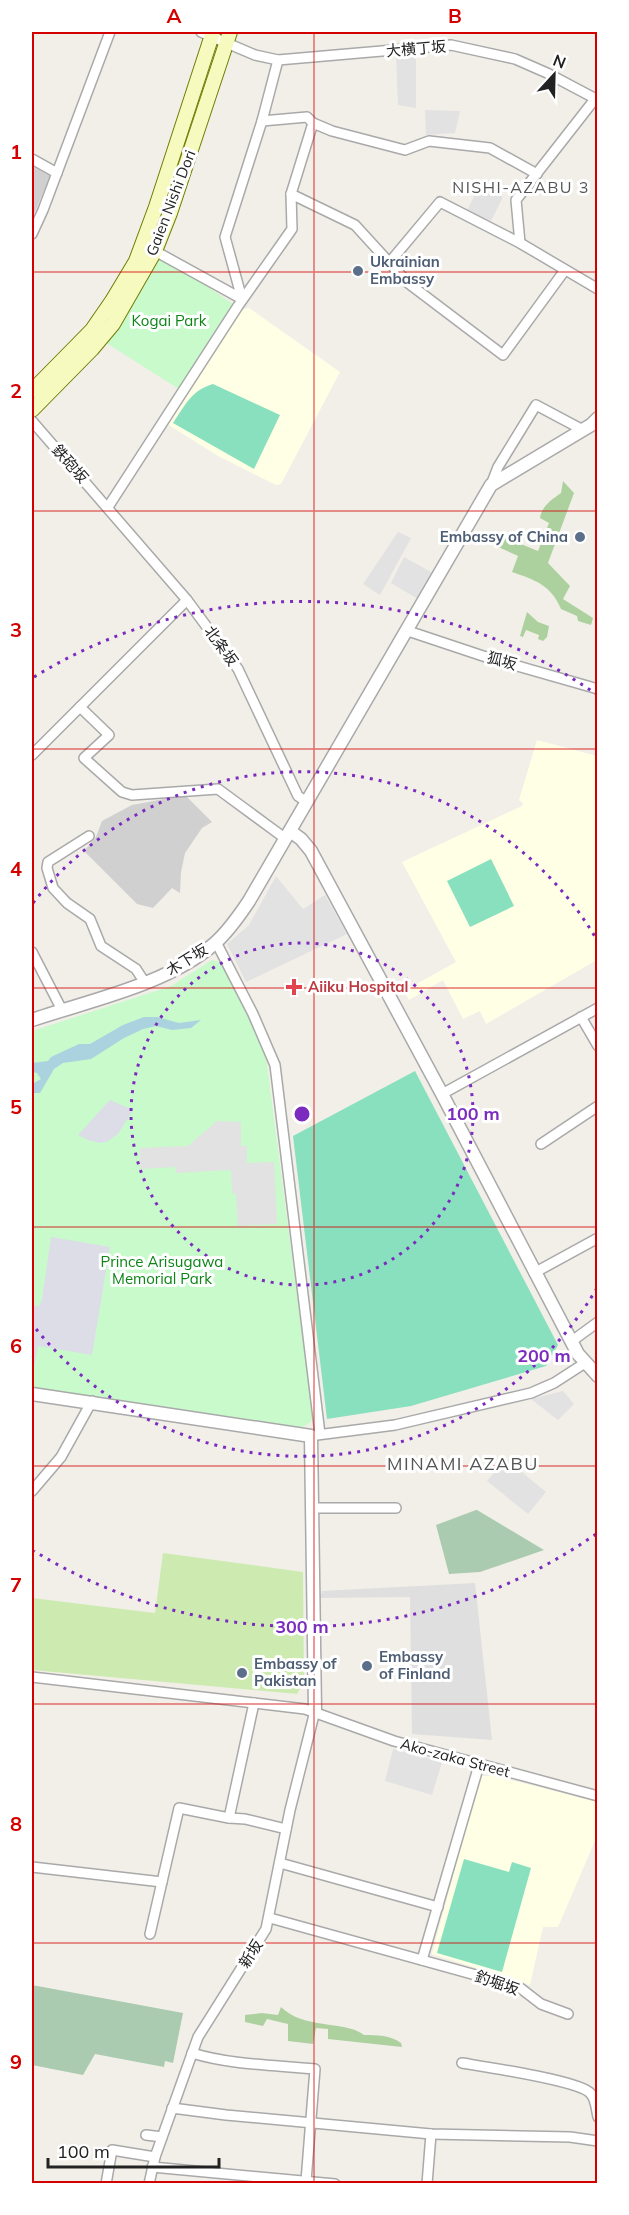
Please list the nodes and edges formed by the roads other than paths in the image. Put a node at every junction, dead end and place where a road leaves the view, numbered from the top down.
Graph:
1 (110, 32) edge
2 (209, 33) edge
3 (229, 37) edge
4 (278, 60) junction
5 (596, 99) edge
6 (262, 121) junction
7 (313, 123) junction
8 (32, 159) edge
9 (57, 173) junction
10 (537, 174) junction
11 (291, 194) junction
12 (32, 234) edge
13 (520, 243) junction
14 (155, 251) junction
15 (389, 263) junction
16 (566, 270) junction
17 (597, 289) edge
18 (242, 300) junction
19 (32, 391) edge
20 (32, 410) edge
21 (597, 418) edge
22 (32, 421) edge
23 (583, 430) junction
24 (491, 485) junction
25 (108, 507) junction
26 (187, 600) junction
27 (408, 631) junction
28 (597, 689) edge
29 (80, 707) junction
30 (32, 755) edge
31 (307, 802) junction
32 (288, 835) junction
33 (89, 836) dead end
34 (216, 942) junction
35 (32, 952) edge
36 (145, 983) junction
37 (597, 1008) edge
38 (62, 1010) junction
39 (581, 1017) junction
40 (32, 1020) edge
41 (597, 1046) edge
42 (442, 1094) junction
43 (597, 1106) edge
44 (541, 1144) dead end
45 (597, 1238) edge
46 (534, 1273) junction
47 (597, 1322) edge
48 (572, 1341) junction
49 (585, 1363) junction
50 (597, 1376) edge
51 (32, 1394) edge
52 (92, 1401) junction
53 (316, 1435) junction
54 (32, 1491) edge
55 (311, 1508) junction
56 (396, 1508) dead end
57 (32, 1677) edge
58 (254, 1703) junction
59 (315, 1711) junction
60 (479, 1766) junction
61 (597, 1796) edge
62 (229, 1818) junction
63 (286, 1829) junction
64 (280, 1863) junction
65 (32, 1867) edge
66 (162, 1882) junction
67 (438, 1906) junction
68 (270, 1918) junction
69 (150, 1934) dead end
70 (422, 1960) junction
71 (568, 2013) dead end
72 (192, 2053) junction
73 (462, 2063) dead end
74 (172, 2108) junction
75 (597, 2117) edge
76 (311, 2122) junction
77 (431, 2134) junction
78 (146, 2135) dead end
79 (162, 2137) junction
80 (597, 2141) edge
81 (153, 2162) junction
82 (306, 2181) junction
83 (106, 2184) edge
84 (149, 2184) edge
85 (335, 2184) edge
86 (428, 2184) edge

1 - 9 street
2 - 3 street, 大横丁坂
2 - 19 main road, Gaien Nishi Dori
3 - 4 street, 大横丁坂
3 - 14 main road, Gaien Nishi Dori
4 - 5 street, 大横丁坂
4 - 6 street
5 - 10 street
6 - 7 street
6 - 18 street
7 - 10 street
7 - 11 street
8 - 9 street
9 - 12 street
10 - 13 street
11 - 15 street
11 - 18 street
13 - 15 street
13 - 16 street
14 - 18 street
14 - 20 main road, Gaien Nishi Dori
15 - 16 street
16 - 17 street
18 - 25 street
21 - 23 street
22 - 25 street, 鉄砲坂
23 - 24 street
23 - 24 street
24 - 27 street, 木下坂
25 - 26 street, 北条坂
26 - 29 street
26 - 31 street, 北条坂
27 - 28 street, 狐坂
27 - 31 street, 木下坂
29 - 30 street
29 - 32 street
31 - 32 street, 木下坂
32 - 34 street, 木下坂
32 - 42 street
33 - 36 street
34 - 36 street, 木下坂
34 - 53 street
35 - 38 street
36 - 38 street, 木下坂
37 - 39 street
38 - 40 street, 木下坂
39 - 41 street
39 - 42 street
42 - 46 street
43 - 44 street
45 - 46 street
46 - 48 street
47 - 48 street
48 - 49 street
49 - 50 street
49 - 53 street
51 - 52 street
52 - 53 street
52 - 54 street
53 - 55 street
55 - 56 street
55 - 59 street
57 - 58 street, Ako-zaka Street
58 - 59 street, Ako-zaka Street
58 - 62 street
59 - 60 street, Ako-zaka Street
59 - 63 street, 新坂
60 - 61 street, Ako-zaka Street
60 - 67 street
62 - 63 street
62 - 66 street
63 - 64 street, 新坂
64 - 67 street
64 - 68 street, 新坂
65 - 66 street
66 - 69 street
67 - 70 street
68 - 70 street, 釣堀坂
68 - 72 street, 新坂
70 - 71 street, 釣堀坂
72 - 74 street, 新坂
72 - 76 street
73 - 75 street
74 - 76 street
74 - 79 street, 新坂
76 - 77 street
76 - 82 street
77 - 80 street
77 - 86 street
78 - 79 street
79 - 81 street, 新坂
81 - 82 street
81 - 83 street
81 - 84 street, 新坂
82 - 85 street

